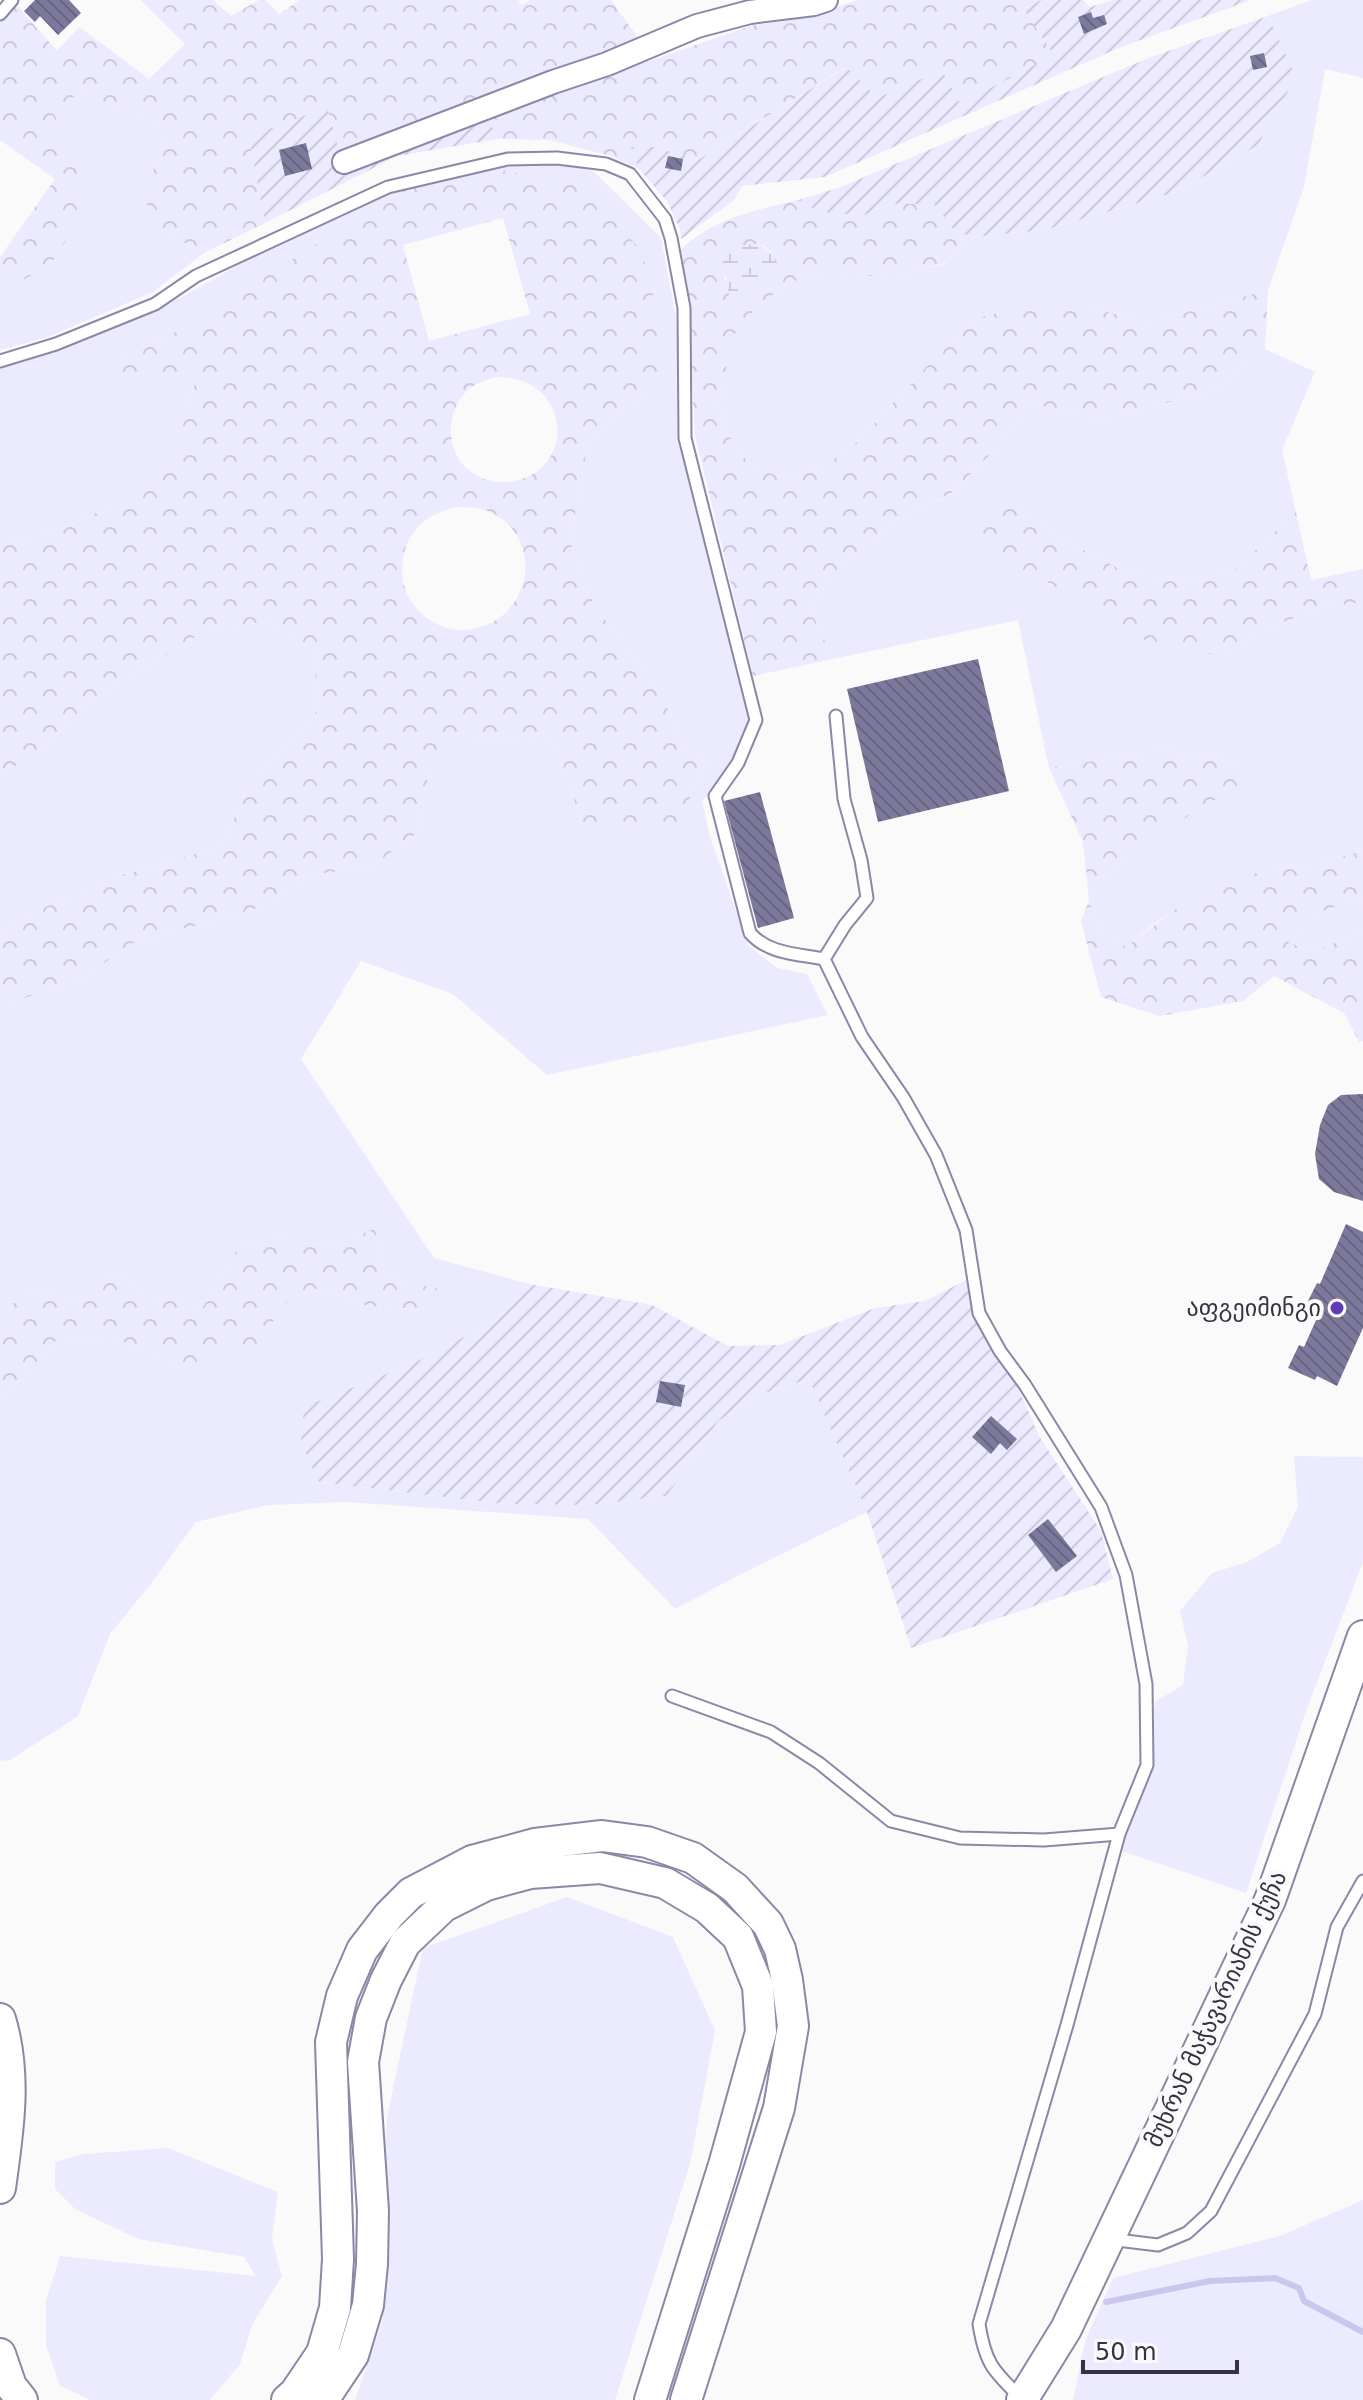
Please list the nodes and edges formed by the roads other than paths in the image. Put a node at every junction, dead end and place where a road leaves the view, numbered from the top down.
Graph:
1 (12, 0) edge
2 (826, 0) edge
3 (0, 14) edge
4 (344, 162) dead end
5 (0, 361) edge
6 (836, 716) dead end
7 (824, 959) junction
8 (1363, 1636) edge
9 (672, 1696) dead end
10 (1119, 1834) junction
11 (1363, 1881) edge
12 (0, 2019) edge
13 (0, 2188) edge
14 (1109, 2239) junction
15 (1066, 2329) junction
16 (0, 2354) edge
17 (22, 2400) edge
18 (287, 2400) edge
19 (323, 2400) edge
20 (650, 2400) edge
21 (686, 2400) edge
22 (1022, 2400) edge
23 (1044, 2400) edge

1 - 3 lane
2 - 4 street
5 - 7 lane
6 - 7 lane
7 - 10 lane
8 - 14 main road, მუხრან მაჭავარიანის ქუჩა
9 - 10 lane
10 - 22 lane
11 - 14 lane
12 - 13 main road
14 - 15 main road, მუხრან მაჭავარიანის ქუჩა
15 - 22 main road, მუხრან მაჭავარიანის ქუჩა
15 - 23 main road, მუხრან მაჭავარიანის ქუჩა
16 - 17 main road
18 - 21 main road
19 - 20 main road

